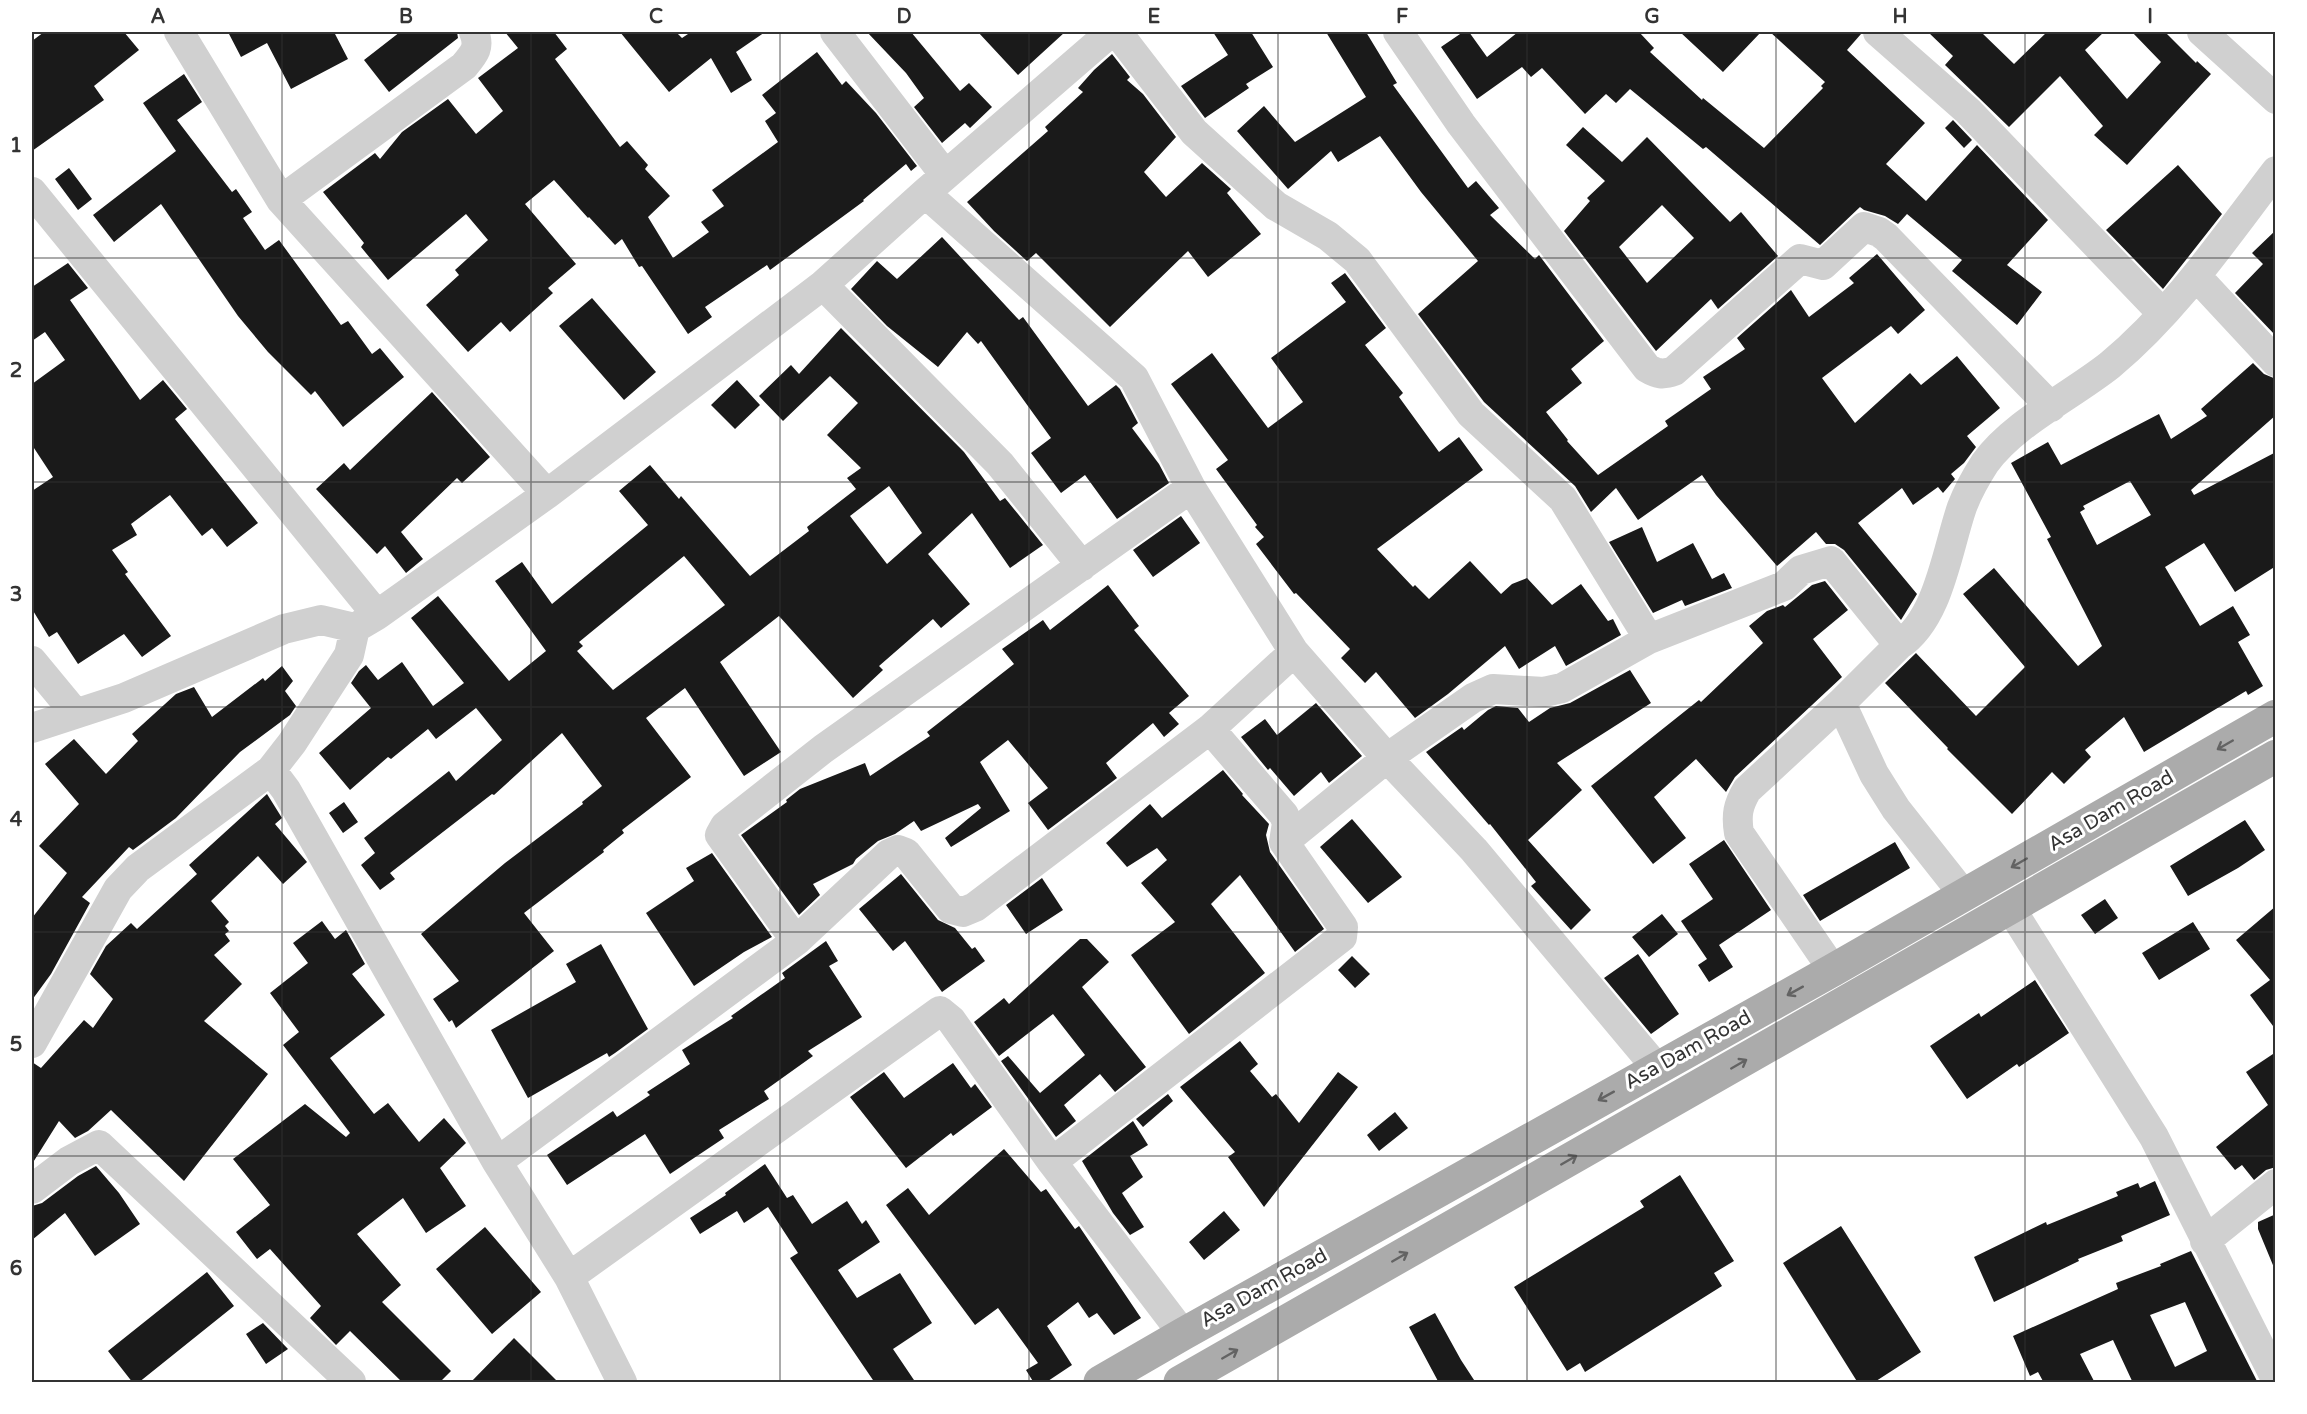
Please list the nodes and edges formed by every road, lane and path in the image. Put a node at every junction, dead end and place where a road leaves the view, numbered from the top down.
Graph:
1 (180, 32) edge
2 (474, 32) edge
3 (835, 32) edge
4 (1111, 32) edge
5 (1117, 32) edge
6 (1398, 32) edge
7 (1878, 32) edge
8 (2202, 32) edge
9 (2276, 99) edge
10 (2276, 171) edge
11 (935, 184) junction
12 (32, 192) edge
13 (281, 200) junction
14 (2196, 276) junction
15 (823, 285) junction
16 (2163, 314) junction
17 (2276, 362) edge
18 (2051, 407) junction
19 (1191, 488) junction
20 (547, 495) junction
21 (1082, 566) junction
22 (366, 622) junction
23 (1649, 639) junction
24 (1899, 645) junction
25 (1294, 652) junction
26 (32, 661) edge
27 (1842, 703) junction
28 (75, 713) junction
29 (2276, 716) edge
30 (32, 728) edge
31 (1210, 729) junction
32 (2276, 756) edge
33 (1387, 758) junction
34 (271, 770) junction
35 (1284, 842) junction
36 (1964, 895) junction
37 (2011, 909) junction
38 (796, 940) junction
39 (1833, 969) junction
40 (32, 1044) edge
41 (1656, 1067) junction
42 (497, 1162) junction
43 (1052, 1162) junction
44 (2276, 1184) edge
45 (32, 1189) edge
46 (2205, 1241) junction
47 (569, 1277) junction
48 (1183, 1334) junction
49 (2276, 1379) edge
50 (351, 1383) edge
51 (622, 1383) edge
52 (1100, 1383) edge
53 (1180, 1383) edge

1 - 13 street
2 - 13 street
3 - 11 street
4 - 11 street
5 - 23 street
6 - 18 street
7 - 16 street
8 - 9 street
10 - 14 street
11 - 15 street
11 - 19 street
12 - 22 street
13 - 20 street
14 - 16 street
14 - 17 street
15 - 20 street
15 - 21 street
16 - 18 street
18 - 24 street
19 - 21 street
19 - 25 street
20 - 22 street
21 - 38 street
22 - 28 street
22 - 34 street
23 - 24 street
23 - 33 street
24 - 27 street
25 - 31 street
25 - 33 street
26 - 28 street
27 - 36 street
27 - 39 street
28 - 30 street
29 -> 36 main road, Asa Dam Road
31 - 35 street
31 - 38 street
32 - 37 main road, Asa Dam Road
33 - 35 street
33 - 41 street
34 - 40 street
34 - 42 street
35 - 43 street
36 - 39 main road, Asa Dam Road
37 - 46 street
53 -> 37 main road, Asa Dam Road
38 - 42 street
39 -> 41 main road, Asa Dam Road
41 -> 48 main road, Asa Dam Road
42 - 47 street
43 - 47 street
43 - 48 street
44 - 46 street
45 - 50 street
46 - 49 street
47 - 51 street
48 - 52 main road, Asa Dam Road

